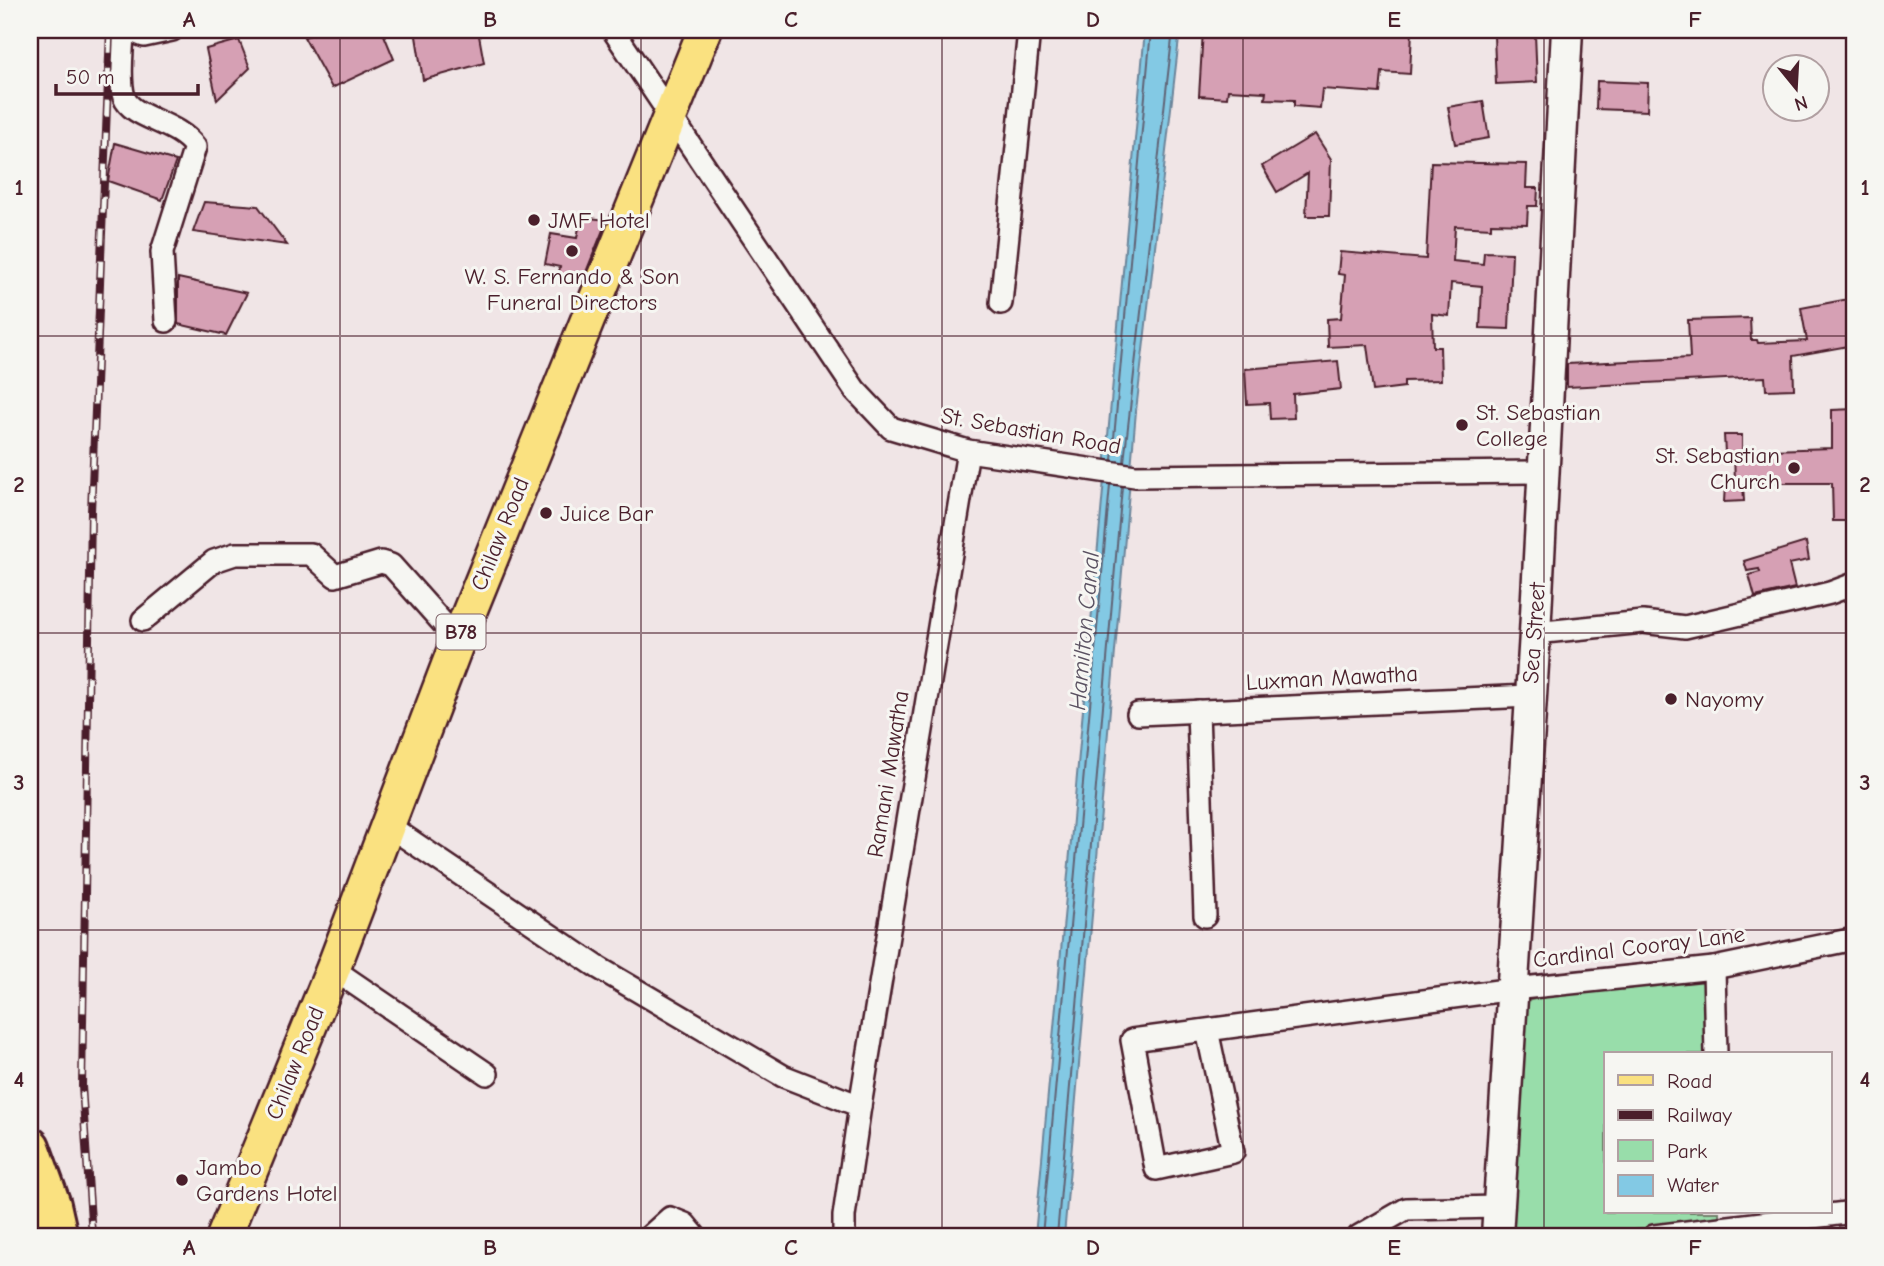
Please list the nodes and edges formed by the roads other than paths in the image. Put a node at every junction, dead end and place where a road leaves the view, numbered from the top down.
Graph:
1 (123, 30) edge
2 (129, 30) edge
3 (172, 30) edge
4 (613, 30) edge
5 (705, 30) edge
6 (1029, 30) edge
7 (1567, 30) edge
8 (670, 117) junction
9 (1001, 303) dead end
10 (166, 321) dead end
11 (968, 451) junction
12 (1544, 471) junction
13 (1854, 584) edge
14 (144, 620) dead end
15 (1535, 633) junction
16 (457, 640) junction
17 (1529, 696) junction
18 (1198, 710) junction
19 (1138, 714) dead end
20 (386, 824) junction
21 (1205, 916) dead end
22 (1854, 939) edge
23 (1714, 968) junction
24 (333, 969) junction
25 (1513, 989) junction
26 (1207, 1030) junction
27 (1716, 1052) edge
28 (487, 1074) dead end
29 (860, 1107) junction
30 (30, 1147) edge
31 (1498, 1207) junction
32 (1854, 1212) edge
33 (1832, 1213) edge
34 (1822, 1214) edge
35 (1724, 1220) edge
36 (58, 1236) edge
37 (224, 1236) edge
38 (650, 1236) edge
39 (695, 1236) edge
40 (844, 1236) edge
41 (1359, 1236) edge
42 (1497, 1236) edge
43 (1654, 1236) edge

1 - 10 street
2 - 3 street
4 - 8 street, St. Sebastian Road
5 - 8 main road, Chilaw Road / B78
6 - 9 street
7 - 12 street, Sea Street
8 - 11 street, St. Sebastian Road
8 - 16 main road, Chilaw Road / B78
11 - 12 street, St. Sebastian Road
11 - 29 street, Ramani Mawatha
12 - 15 street, Sea Street
13 - 15 street
14 - 16 street
15 - 17 street, Sea Street
16 - 20 main road, Chilaw Road / B78
17 - 18 street, Luxman Mawatha
17 - 25 street, Sea Street
18 - 19 street, Luxman Mawatha
18 - 21 street
20 - 24 main road, Chilaw Road / B78
20 - 29 street
22 - 23 street, Cardinal Cooray Lane
23 - 25 street, Cardinal Cooray Lane
23 - 27 street
24 - 28 street
24 - 37 main road, Chilaw Road / B78
25 - 26 street, Cardinal Cooray Lane
25 - 31 street, Sea Street
26 - 26 street, Cardinal Cooray Lane
29 - 40 street, Ramani Mawatha
30 - 36 highway
31 - 41 street
31 - 42 street, Sea Street
32 - 33 street
34 - 35 street
35 - 43 street
38 - 39 street

